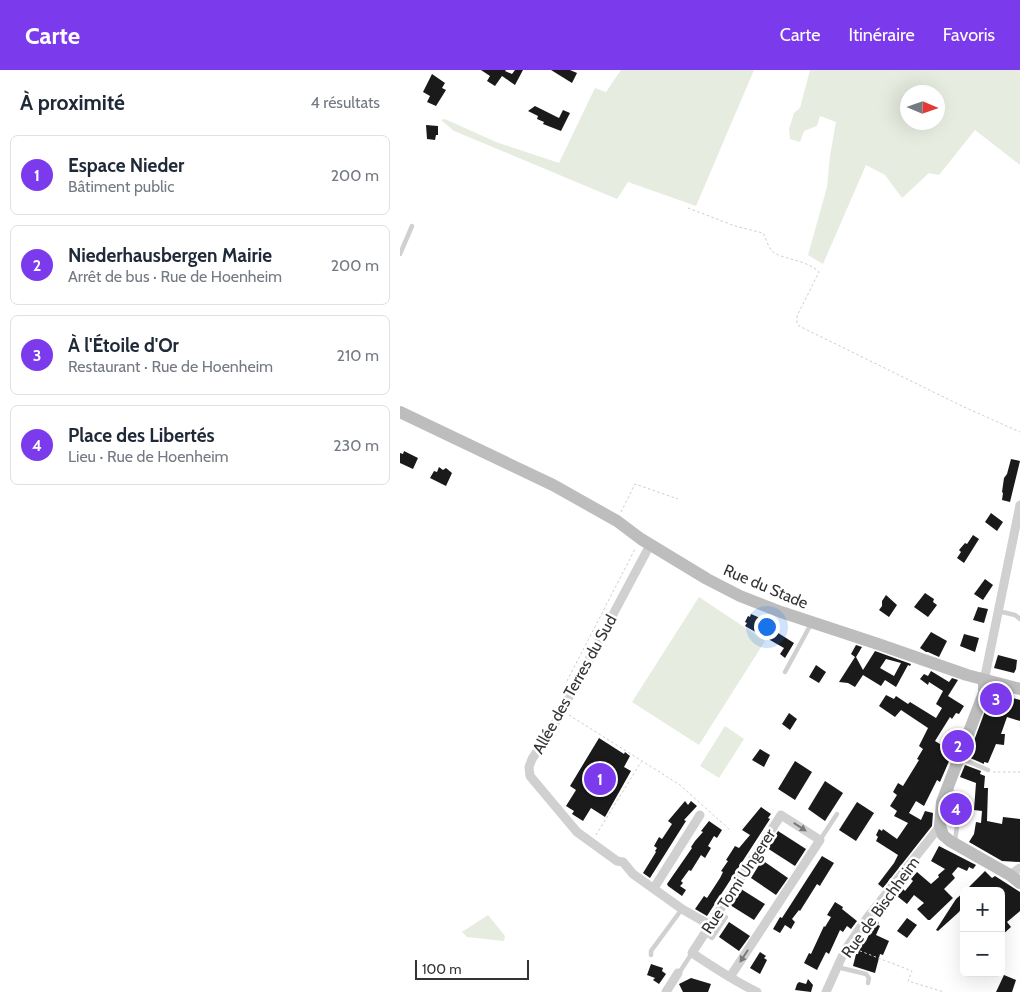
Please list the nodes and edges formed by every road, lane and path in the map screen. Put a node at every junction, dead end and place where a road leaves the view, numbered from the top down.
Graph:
1 (688, 208) dead end
2 (412, 226) dead end
3 (400, 254) edge
4 (400, 412) edge
5 (1020, 432) edge
6 (678, 499) dead end
7 (1020, 505) edge
8 (617, 522) junction
9 (1017, 538) edge
10 (646, 542) junction
11 (998, 611) junction
12 (1020, 619) edge
13 (811, 623) junction
14 (785, 672) dead end
15 (984, 681) junction
16 (565, 686) dead end
17 (1020, 689) edge
18 (562, 711) junction
19 (958, 757) junction
20 (642, 761) junction
21 (988, 770) dead end
22 (1020, 772) edge
23 (996, 773) dead end
24 (946, 788) junction
25 (837, 814) dead end
26 (700, 815) dead end
27 (940, 826) junction
28 (730, 830) dead end
29 (820, 840) junction
30 (592, 842) junction
31 (955, 844) junction
32 (1017, 876) edge
33 (654, 888) junction
34 (682, 909) junction
35 (726, 917) dead end
36 (707, 929) junction
37 (849, 944) junction
38 (692, 953) junction
39 (651, 955) dead end
40 (837, 967) junction
41 (678, 973) joint
42 (730, 977) junction
43 (868, 983) dead end
44 (742, 989) edge
45 (666, 992) edge
46 (756, 992) edge
47 (826, 992) edge
48 (944, 992) edge

1 - 5 path
2 - 3 lane
4 - 8 street, Rue du Stade
6 - 8 path
7 - 9 street
8 - 10 street, Rue du Stade
9 - 11 street
10 - 13 street, Rue du Stade
10 - 16 path
10 - 18 street, Allée des Terres du Sud
11 - 12 lane
11 - 15 street
13 - 14 lane
13 - 15 street, Rue du Stade
15 - 17 street, Rue du Stade
15 - 19 street
18 - 20 path
18 - 30 street, Allée des Terres du Sud
19 - 21 lane
19 - 24 street
20 - 28 path
20 - 30 path
22 - 23 path
24 - 27 street
24 - 31 lane
25 - 29 lane
26 - 33 street
27 - 31 street
27 - 37 street, Rue de Bischheim
36 -> 29 street, Rue Tomi Ungerer
29 -> 42 street
30 - 33 street, Allée des Terres du Sud
31 - 32 street
33 - 34 street, Allée des Terres du Sud
34 - 36 street, Allée des Terres du Sud
34 - 39 lane
35 - 36 lane
36 - 38 street, Rue Tomi Ungerer
37 - 40 street, Rue de Bischheim
37 - 48 path
38 - 41 lane, Rue Tomi Ungerer
38 - 42 street
40 - 43 lane
40 - 47 street, Rue de Bischheim
41 - 45 street
42 - 44 street
44 - 46 street

